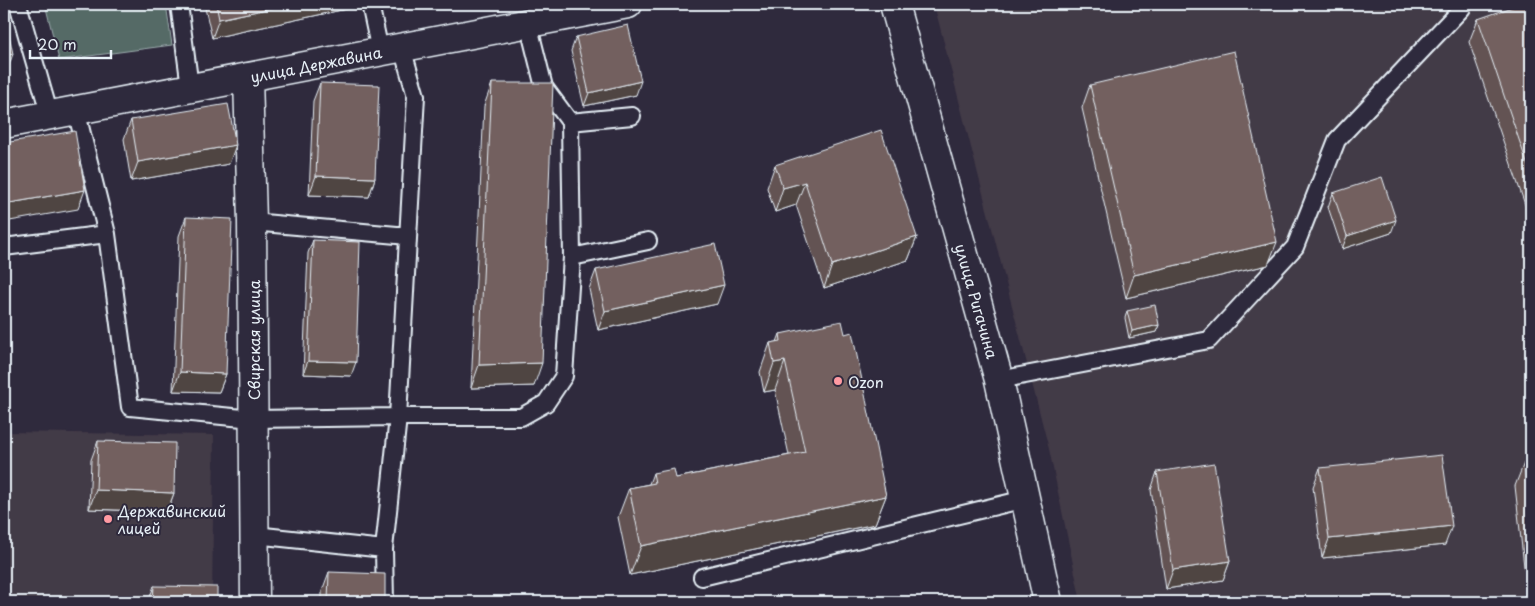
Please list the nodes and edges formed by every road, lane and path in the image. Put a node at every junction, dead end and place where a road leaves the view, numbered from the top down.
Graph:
1 (18, 4) edge
2 (178, 4) edge
3 (370, 4) edge
4 (628, 4) edge
5 (894, 4) edge
6 (1462, 8) dead end
7 (528, 22) junction
8 (391, 49) junction
9 (248, 77) junction
10 (190, 87) junction
11 (76, 110) junction
12 (50, 116) junction
13 (632, 116) dead end
14 (570, 122) junction
15 (4, 124) edge
16 (252, 222) junction
17 (107, 234) junction
18 (408, 236) junction
19 (648, 242) dead end
20 (4, 247) edge
21 (572, 258) junction
22 (999, 380) junction
23 (398, 417) junction
24 (253, 419) junction
25 (1025, 499) junction
26 (255, 535) junction
27 (384, 549) junction
28 (702, 577) dead end
29 (255, 602) edge
30 (385, 602) edge
31 (1048, 602) edge

1 - 12 lane
2 - 10 lane
3 - 8 lane
4 - 7 street, улица Державина
5 - 22 street, улица Ригачина
6 - 22 lane
7 - 8 street, улица Державина
7 - 14 lane
8 - 9 street, улица Державина
8 - 18 lane
9 - 10 street, улица Державина
9 - 16 street, Свирская улица
10 - 11 street, улица Державина
11 - 12 street, улица Державина
11 - 17 lane
12 - 15 street, улица Державина
13 - 14 lane
14 - 21 lane
16 - 18 lane
16 - 24 street, Свирская улица
17 - 20 lane
17 - 24 lane
18 - 23 lane
19 - 21 lane
21 - 23 lane
22 - 25 street, улица Ригачина
23 - 24 lane
23 - 27 lane
24 - 26 street, Свирская улица
25 - 28 lane
25 - 31 street, улица Ригачина
26 - 27 lane
26 - 29 street, Свирская улица
27 - 30 lane

